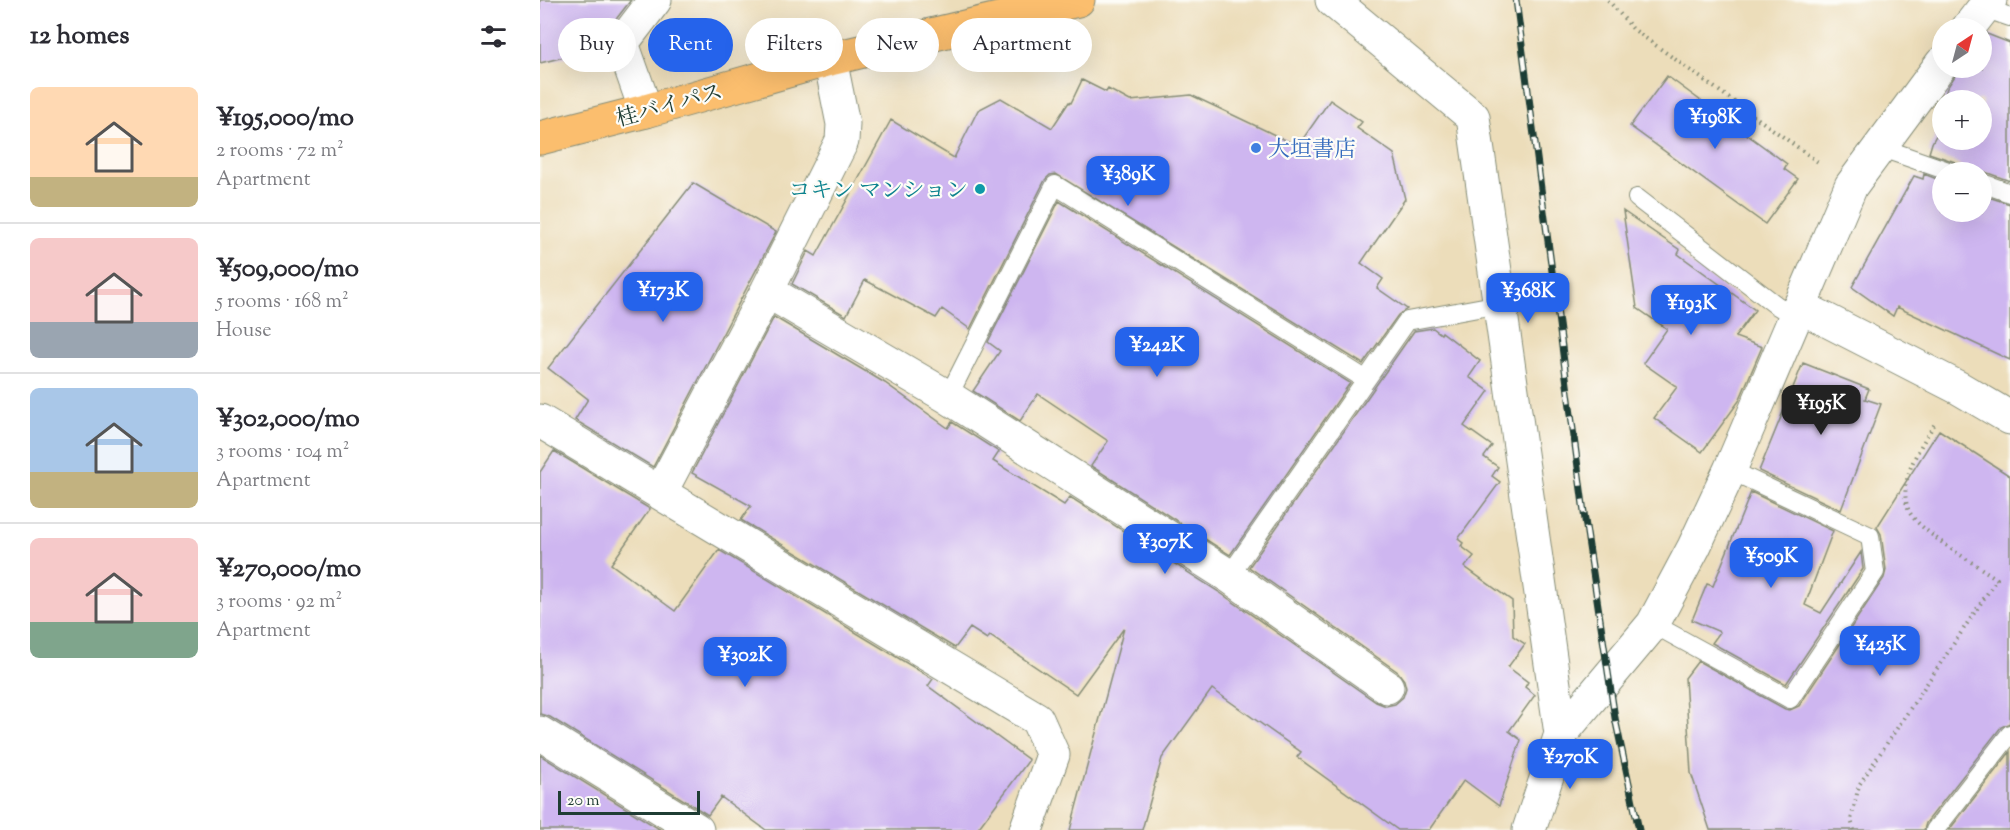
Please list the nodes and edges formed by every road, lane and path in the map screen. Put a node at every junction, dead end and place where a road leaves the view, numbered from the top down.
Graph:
1 (655, 0) edge
2 (1078, 0) edge
3 (1332, 0) edge
4 (1608, 0) edge
5 (843, 56) edge
6 (784, 72) edge
7 (833, 72) edge
8 (1932, 76) edge
9 (646, 111) junction
10 (540, 138) edge
11 (1879, 147) junction
12 (1932, 165) edge
13 (1851, 186) junction
14 (1992, 187) edge
15 (2010, 193) edge
16 (1637, 198) dead end
17 (767, 291) junction
18 (1500, 304) junction
19 (1798, 312) junction
20 (1365, 379) junction
21 (1959, 388) junction
22 (948, 398) junction
23 (2010, 418) edge
24 (540, 421) edge
25 (1730, 471) junction
26 (660, 493) junction
27 (1229, 576) junction
28 (1653, 624) junction
29 (1387, 687) dead end
30 (540, 733) edge
31 (1561, 734) junction
32 (2010, 734) edge
33 (697, 830) edge
34 (1026, 830) edge
35 (1529, 830) edge
36 (1854, 830) edge
37 (1935, 830) edge

1 - 9 street
2 - 5 highway, 桂バイパス
3 - 18 street
4 - 13 path
6 - 9 highway, 桂バイパス
7 - 17 street
8 - 11 street
9 - 10 highway, 桂バイパス
11 - 12 lane
11 - 13 street
13 - 19 street
14 - 15 lane
16 - 19 lane
17 - 22 street
17 - 26 street
18 - 20 lane
18 - 31 street
19 - 21 street
19 - 25 street
20 - 22 lane
20 - 27 lane
21 - 23 street
21 - 36 path
22 - 27 street
24 - 26 street
25 - 28 street
25 - 28 lane
26 - 34 street
27 - 29 street
28 - 31 street
30 - 33 street
31 - 35 street
32 - 37 lane

